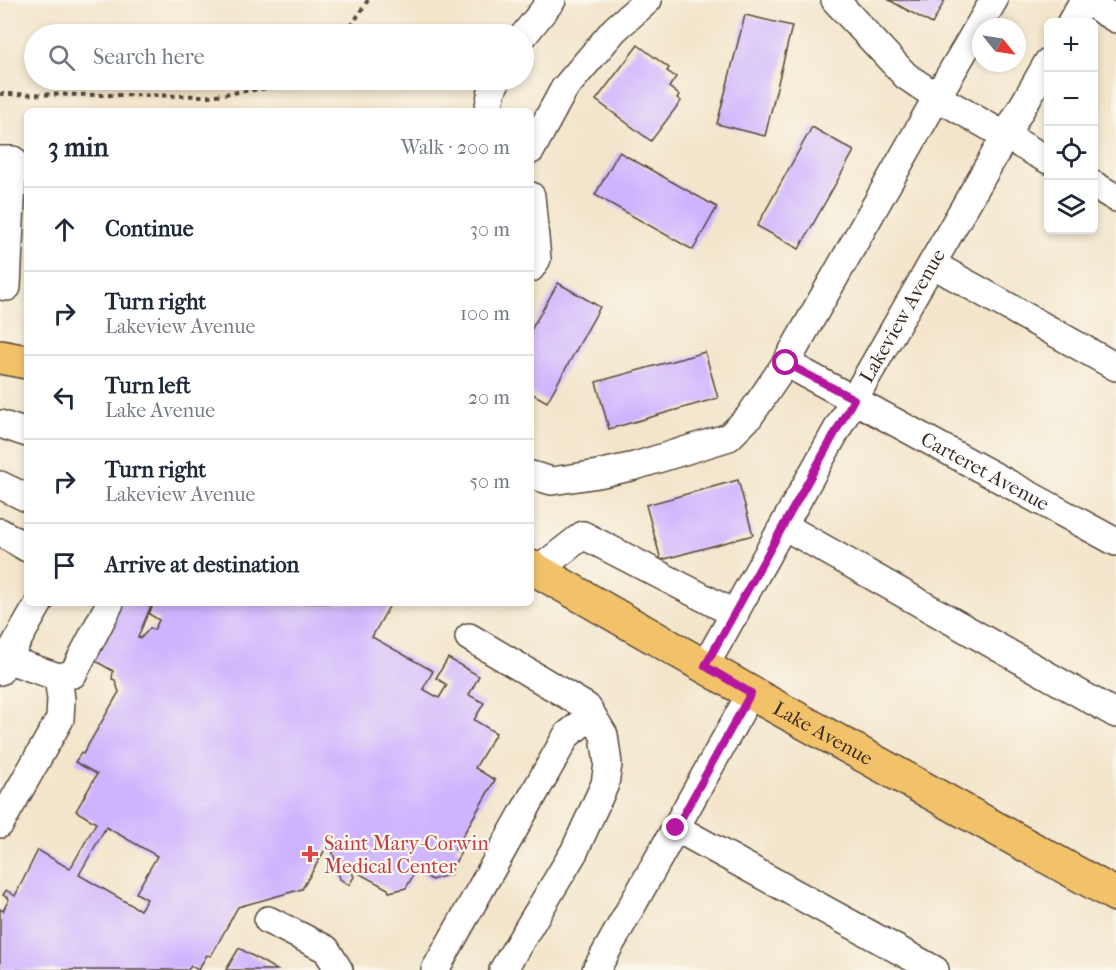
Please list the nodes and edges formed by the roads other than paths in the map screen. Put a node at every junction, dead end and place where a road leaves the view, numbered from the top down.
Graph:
1 (552, 0) edge
2 (648, 0) edge
3 (994, 0) edge
4 (1084, 0) edge
5 (845, 5) edge
6 (1073, 18) edge
7 (1116, 19) edge
8 (532, 24) edge
9 (1044, 69) edge
10 (492, 90) edge
11 (937, 97) junction
12 (489, 108) edge
13 (1006, 136) junction
14 (534, 144) edge
15 (1044, 158) edge
16 (13, 160) edge
17 (1098, 187) edge
18 (1116, 198) edge
19 (534, 228) edge
20 (534, 264) edge
21 (932, 264) junction
22 (12, 288) edge
23 (0, 357) edge
24 (24, 361) edge
25 (786, 363) junction
26 (0, 365) edge
27 (1116, 367) edge
28 (24, 375) edge
29 (854, 399) junction
30 (0, 424) edge
31 (24, 432) edge
32 (534, 476) edge
33 (0, 485) edge
34 (24, 497) edge
35 (784, 526) junction
36 (0, 532) edge
37 (1116, 542) edge
38 (24, 546) edge
39 (534, 569) edge
40 (37, 606) edge
41 (108, 606) edge
42 (735, 614) junction
43 (469, 637) dead end
44 (2, 663) edge
45 (705, 666) junction
46 (65, 675) junction
47 (751, 693) junction
48 (1116, 714) edge
49 (592, 715) junction
50 (0, 824) edge
51 (676, 828) junction
52 (1116, 895) edge
53 (268, 920) dead end
54 (604, 967) edge
55 (441, 968) edge
56 (339, 970) edge
57 (503, 970) edge
58 (935, 970) edge

1 - 8 street
2 - 14 street
3 - 11 street
4 - 6 street
4 - 7 street
5 - 11 street
9 - 13 street, Lakeview Avenue
10 - 12 street
11 - 13 street
11 - 25 street
13 - 15 street
13 - 21 street, Lakeview Avenue
16 - 22 street
17 - 18 street
19 - 20 street
21 - 27 street
21 - 29 street, Lakeview Avenue
23 - 24 main road
25 - 29 street, Carteret Avenue
25 - 32 street
26 - 28 street
29 - 35 street, Lakeview Avenue
29 - 37 street, Carteret Avenue
30 - 31 street
33 - 34 street
35 - 42 street, Lakeview Avenue
35 - 48 street
36 - 38 street
39 - 42 street
39 - 45 main road, Lake Avenue
40 - 44 street
41 - 46 street
42 - 45 street, Lakeview Avenue
43 - 49 street
44 - 46 street
45 - 47 main road, Lake Avenue
46 - 50 street
47 - 51 street
47 - 52 main road, Lake Avenue
49 - 55 street
49 - 57 street
51 - 54 street
51 - 58 street
53 - 56 street

